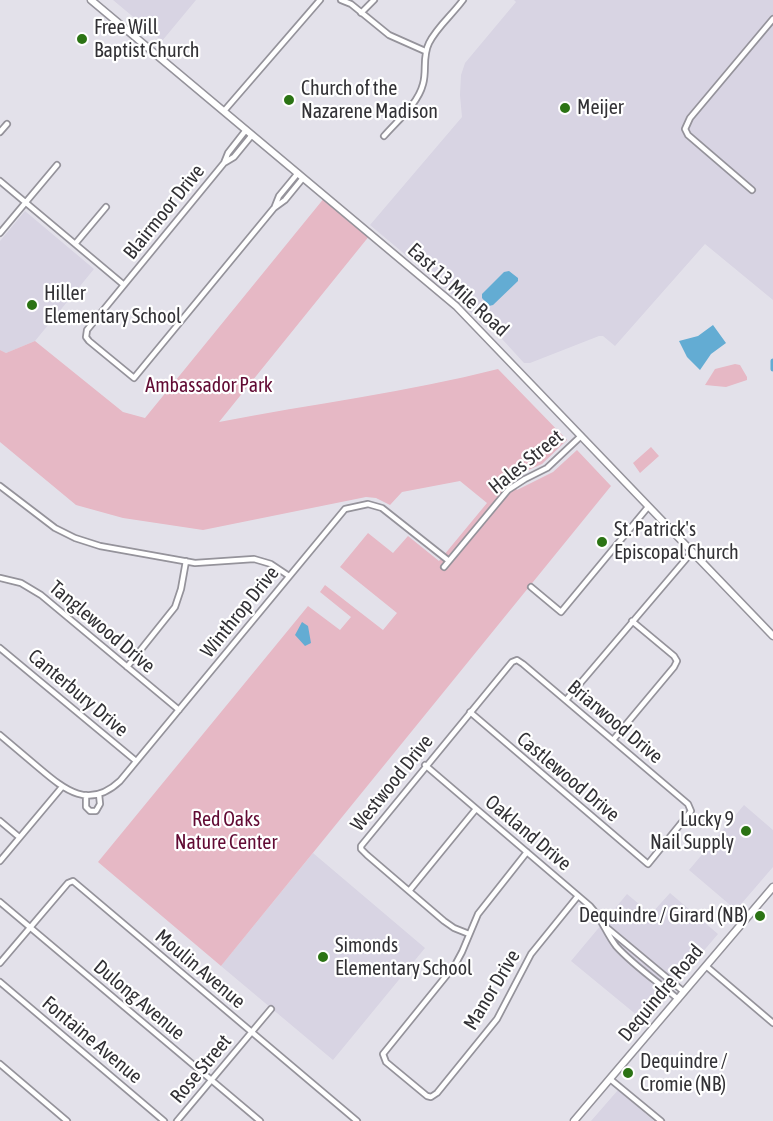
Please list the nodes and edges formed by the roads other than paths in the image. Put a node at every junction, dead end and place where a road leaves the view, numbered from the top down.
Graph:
1 (91, 0) edge
2 (320, 0) edge
3 (341, 0) edge
4 (374, 0) edge
5 (463, 0) edge
6 (350, 2) edge
7 (362, 13) junction
8 (773, 19) edge
9 (425, 51) junction
10 (224, 111) junction
11 (7, 124) dead end
12 (0, 132) edge
13 (249, 133) junction
14 (384, 136) dead end
15 (57, 165) dead end
16 (300, 175) junction
17 (0, 181) edge
18 (752, 190) dead end
19 (25, 202) junction
20 (106, 207) dead end
21 (0, 232) edge
22 (75, 244) junction
23 (124, 285) junction
24 (581, 436) junction
25 (0, 486) edge
26 (648, 507) junction
27 (692, 552) junction
28 (186, 561) junction
29 (449, 561) junction
30 (444, 567) dead end
31 (289, 576) junction
32 (0, 578) edge
33 (531, 587) dead end
34 (632, 621) junction
35 (773, 636) edge
36 (0, 648) edge
37 (517, 660) joint
38 (127, 667) junction
39 (566, 700) junction
40 (179, 710) junction
41 (470, 712) junction
42 (0, 735) edge
43 (613, 740) junction
44 (136, 761) junction
45 (425, 765) junction
46 (62, 787) junction
47 (99, 794) junction
48 (86, 795) junction
49 (476, 809) junction
50 (691, 809) joint
51 (0, 821) edge
52 (20, 837) junction
53 (527, 852) junction
54 (0, 861) edge
55 (773, 887) edge
56 (409, 891) junction
57 (578, 896) junction
58 (0, 902) edge
59 (30, 927) junction
60 (606, 927) junction
61 (469, 934) junction
62 (637, 952) junction
63 (631, 959) junction
64 (0, 963) edge
65 (706, 966) junction
66 (0, 982) edge
67 (684, 992) junction
68 (678, 999) junction
69 (271, 1009) dead end
70 (773, 1023) edge
71 (252, 1033) junction
72 (0, 1064) edge
73 (610, 1079) junction
74 (212, 1080) junction
75 (67, 1121) edge
76 (164, 1121) edge
77 (177, 1121) edge
78 (260, 1121) edge
79 (357, 1121) edge
80 (574, 1121) edge
81 (661, 1121) edge

1 - 10 main road, East 13 Mile Road
2 - 10 street
3 - 6 street
4 - 7 street
5 - 9 street
6 - 7 street
7 - 9 street
8 - 18 street
9 - 14 street
10 - 13 main road, East 13 Mile Road
11 - 12 street
13 - 16 main road, East 13 Mile Road
13 - 23 street, Blairmoor Drive
15 - 19 street
16 - 23 street, Blairmoor Drive
16 - 24 main road, East 13 Mile Road
17 - 19 street
19 - 21 street
19 - 22 street
20 - 22 street
22 - 23 street
24 - 26 main road, East 13 Mile Road
24 - 29 street, Hales Street
25 - 28 street
26 - 27 main road, East 13 Mile Road
26 - 33 street
27 - 34 street
27 - 35 main road, East 13 Mile Road
28 - 31 street
28 - 38 street
29 - 30 street, Hales Street
29 - 31 street, Winthrop Drive
31 - 40 street, Winthrop Drive
32 - 38 street, Tanglewood Drive
34 - 39 street
34 - 43 street
36 - 44 street, Canterbury Drive
37 - 39 street, Briarwood Drive
37 - 41 street, Westwood Drive
38 - 40 street, Tanglewood Drive
39 - 43 street, Briarwood Drive
40 - 44 street, Winthrop Drive
41 - 45 street, Westwood Drive
41 - 50 street, Castlewood Drive
42 - 46 street
43 - 50 street, Briarwood Drive
44 - 47 street, Winthrop Drive
45 - 49 street, Oakland Drive
45 - 56 street, Westwood Drive
46 - 48 street
46 - 52 street
47 - 48 street
47 - 48 street, Winthrop Drive
49 - 53 street, Oakland Drive
49 - 56 street
51 - 52 street
52 - 54 street
53 - 57 street, Oakland Drive
53 - 61 street
55 - 65 main road, Dequindre Road
56 - 61 street, Westwood Drive
57 - 60 street, Oakland Drive
57 - 61 street, Manor Drive
58 - 59 street, Dulong Avenue
59 - 64 street
59 - 71 street, Moulin Avenue
59 - 74 street, Dulong Avenue
60 - 62 street, Oakland Drive
60 - 63 street, Oakland Drive
62 - 63 street
62 - 67 street, Oakland Drive
63 - 68 street, Oakland Drive
65 - 67 main road, Dequindre Road
65 - 70 street
66 - 76 street, Fontaine Avenue
67 - 68 main road, Dequindre Road
68 - 73 main road, Dequindre Road
69 - 71 street, Rose Street
71 - 74 street, Rose Street
71 - 79 street, Moulin Avenue
72 - 75 street
73 - 80 main road, Dequindre Road
73 - 81 street
74 - 77 street, Rose Street
74 - 78 street, Dulong Avenue

